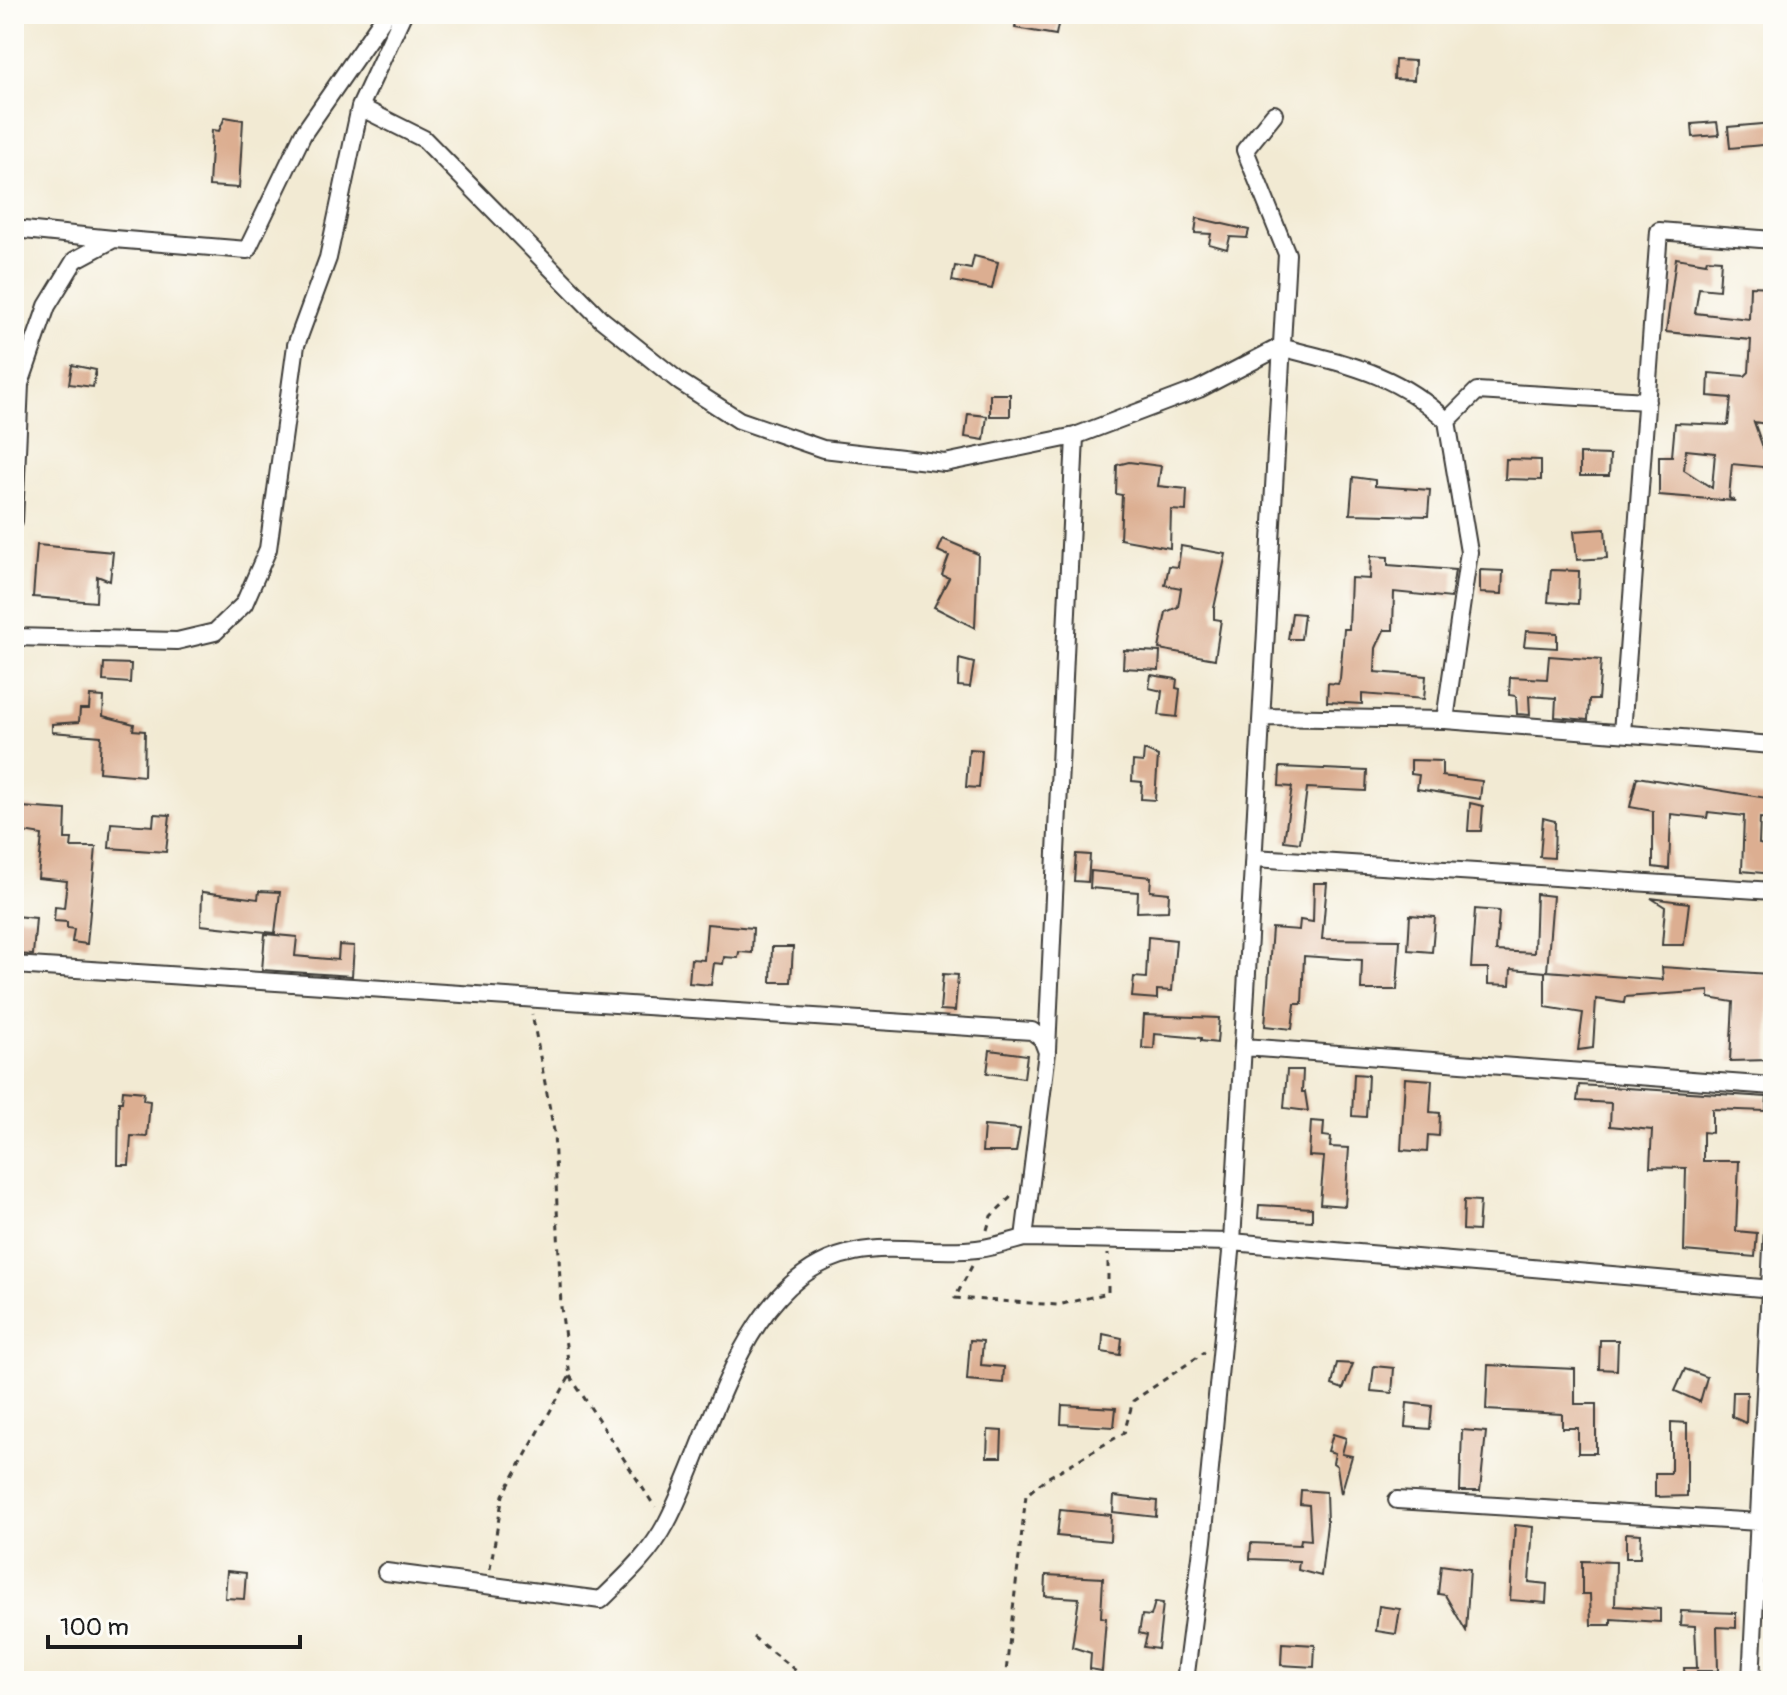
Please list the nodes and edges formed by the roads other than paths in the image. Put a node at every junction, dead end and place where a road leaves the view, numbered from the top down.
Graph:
1 (386, 14) edge
2 (403, 14) edge
3 (360, 107) junction
4 (1274, 114) dead end
5 (14, 229) edge
6 (114, 239) junction
7 (1773, 240) edge
8 (1280, 347) junction
9 (1647, 401) junction
10 (1447, 421) junction
11 (1075, 436) junction
12 (14, 521) edge
13 (14, 637) edge
14 (1263, 717) junction
15 (1445, 720) junction
16 (1622, 733) junction
17 (1773, 745) edge
18 (1255, 858) junction
19 (1773, 891) edge
20 (14, 965) edge
21 (1244, 1047) junction
22 (1047, 1052) junction
23 (1773, 1086) edge
24 (1773, 1227) edge
25 (1024, 1238) junction
26 (1232, 1242) junction
27 (1772, 1289) edge
28 (1397, 1500) dead end
29 (1759, 1522) junction
30 (386, 1572) dead end
31 (1185, 1681) edge
32 (1751, 1681) edge

1 - 6 street
2 - 3 street
3 - 11 street
3 - 13 street
4 - 8 street
5 - 6 street
6 - 12 street
7 - 9 street
8 - 10 street
8 - 11 street
8 - 14 street
9 - 10 street
9 - 16 street
10 - 15 street
11 - 22 street
14 - 15 street
14 - 18 street
15 - 16 street
16 - 17 street
18 - 19 street
18 - 21 street
20 - 22 street
21 - 23 street
21 - 26 street
22 - 25 street
24 - 27 street
25 - 26 street
25 - 30 street
26 - 27 street
26 - 31 street
27 - 29 street
28 - 29 street
29 - 32 street

